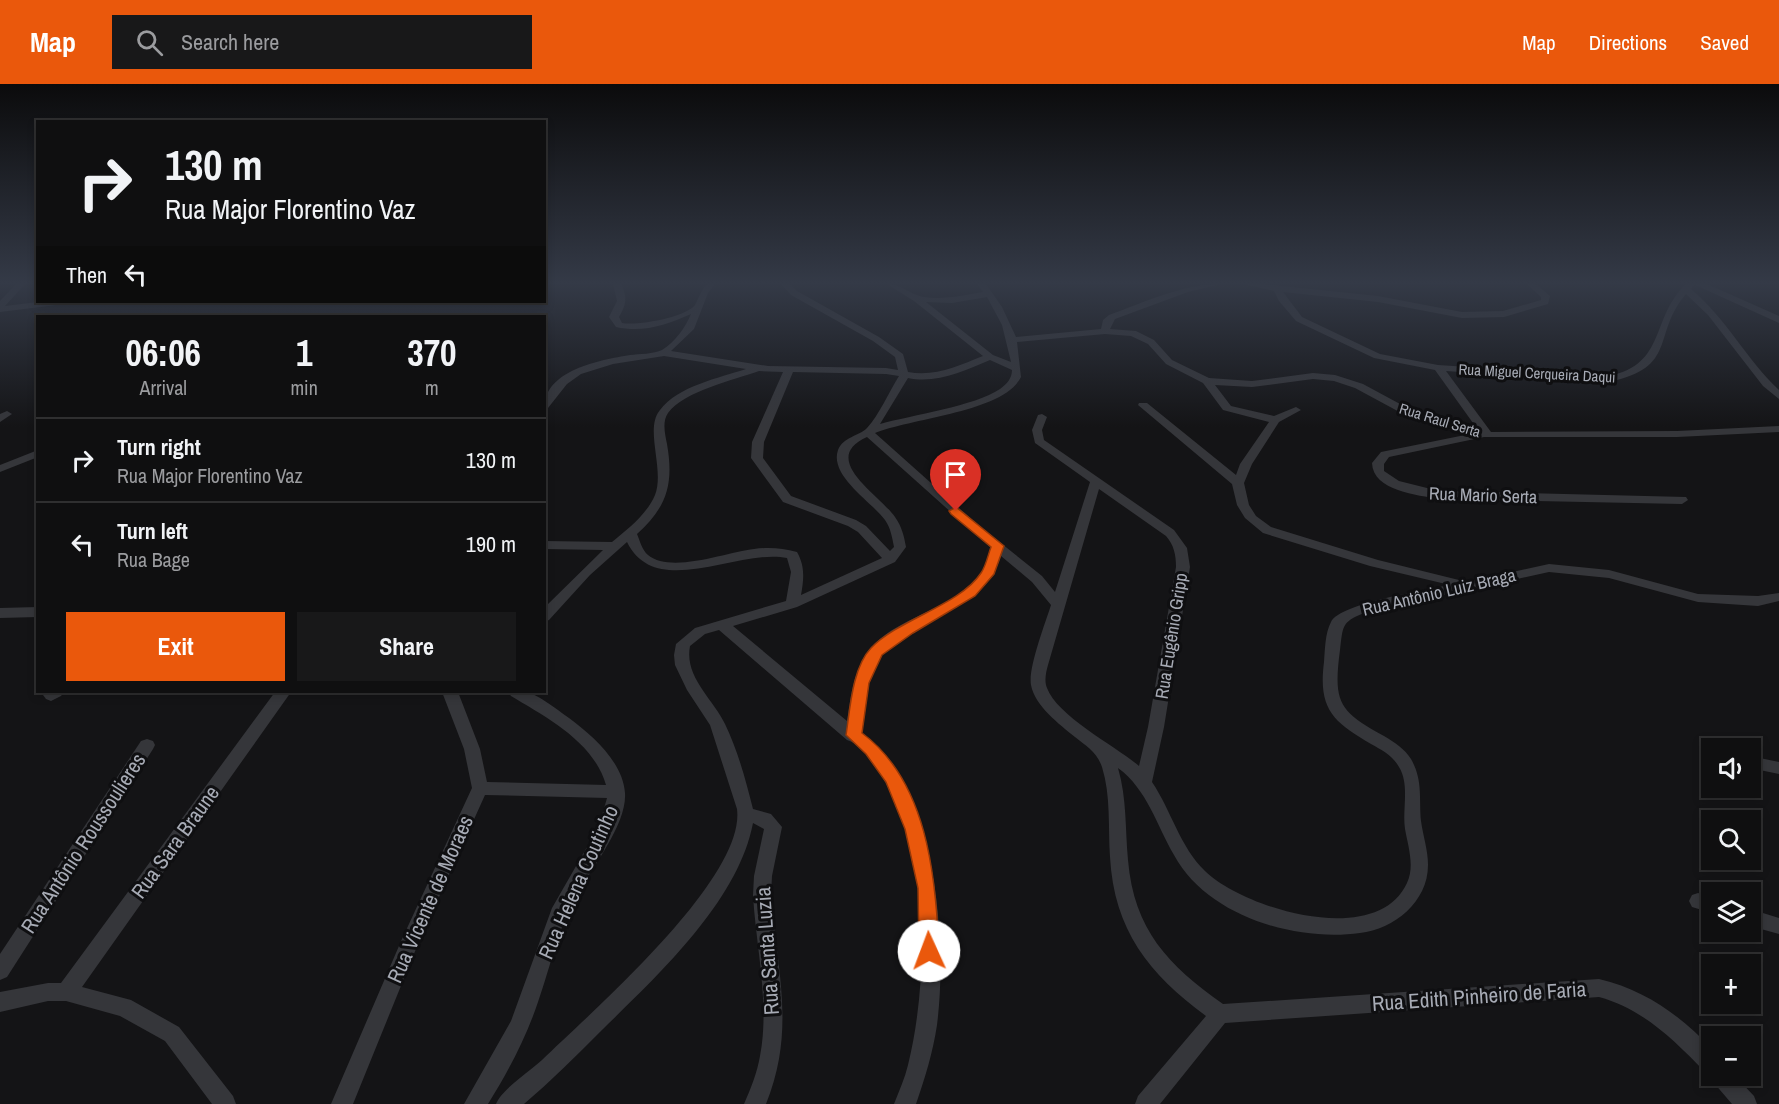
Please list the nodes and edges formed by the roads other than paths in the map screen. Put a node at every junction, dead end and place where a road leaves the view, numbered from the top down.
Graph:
1 (687, 332) edge
2 (863, 332) edge
3 (958, 332) edge
4 (1009, 332) edge
5 (1099, 332) edge
6 (1117, 332) edge
7 (1325, 332) edge
8 (1664, 332) edge
9 (1724, 332) edge
10 (1013, 340) junction
11 (664, 353) junction
12 (990, 357) junction
13 (757, 368) junction
14 (1016, 368) junction
15 (1438, 368) junction
16 (789, 370) junction
17 (904, 376) junction
18 (1207, 381) junction
19 (1779, 396) edge
20 (546, 404) edge
21 (1143, 405) dead end
22 (1296, 410) dead end
23 (1418, 416) junction
24 (1042, 417) dead end
25 (1275, 420) junction
26 (1779, 429) edge
27 (869, 433) junction
28 (1488, 435) junction
29 (1429, 444) junction
30 (36, 454) edge
31 (0, 470) edge
32 (1095, 483) junction
33 (1238, 483) junction
34 (1682, 500) dead end
35 (630, 534) junction
36 (546, 544) edge
37 (614, 546) junction
38 (998, 546) junction
39 (890, 560) junction
40 (1464, 584) junction
41 (1779, 597) edge
42 (792, 604) junction
43 (1057, 604) junction
44 (36, 612) edge
45 (0, 613) edge
46 (546, 615) edge
47 (721, 624) junction
48 (282, 693) edge
49 (450, 693) edge
50 (518, 693) edge
51 (858, 738) junction
52 (147, 745) dead end
53 (1104, 751) junction
54 (1761, 764) edge
55 (1779, 768) edge
56 (1143, 783) junction
57 (480, 788) junction
58 (616, 792) junction
59 (746, 815) junction
60 (1761, 920) edge
61 (1779, 926) edge
62 (0, 971) edge
63 (66, 992) junction
64 (0, 1002) edge
65 (1220, 1014) junction
66 (1701, 1054) edge
67 (1730, 1086) edge
68 (225, 1104) edge
69 (342, 1104) edge
70 (475, 1104) edge
71 (507, 1104) edge
72 (755, 1104) edge
73 (905, 1104) edge
74 (1146, 1104) edge
75 (1746, 1104) edge

1 - 11 street
2 - 17 street
3 - 12 street
4 - 10 street
5 - 10 street
6 - 18 street, Rua Raul Serta
7 - 15 street, Rua Miguel Cerqueira Daqui
8 - 15 street, Rua Miguel Cerqueira Daqui
9 - 19 street
10 - 14 street
11 - 13 street
11 - 20 street
12 - 14 street
12 - 17 street
13 - 16 street
13 - 35 street
14 - 27 street
15 - 28 street
16 - 17 street
16 - 39 street
17 - 27 street
18 - 23 street, Rua Raul Serta
18 - 25 street
21 - 33 street
22 - 25 street
23 - 28 street, Rua Raul Serta
23 - 29 street
24 - 32 street, Rua Eugênio Gripp
25 - 33 street
26 - 28 street, Rua Raul Serta
27 - 38 street
27 - 39 street
28 - 29 street, Rua Mario Serta
29 - 34 street, Rua Mario Serta
30 - 31 street
32 - 43 street, Rua Antônio Luiz Braga
32 - 56 street, Rua Eugênio Gripp
33 - 40 street
35 - 37 street
35 - 42 street
36 - 37 street
37 - 46 street
38 - 43 street
38 - 51 street
39 - 42 street
40 - 41 street, Rua Antônio Luiz Braga
40 - 56 street, Rua Antônio Luiz Braga
42 - 47 street
43 - 53 street, Rua Antônio Luiz Braga
44 - 45 street
47 - 51 street
47 - 59 street
48 - 63 street, Rua Sara Braune
49 - 57 street
50 - 58 street, Rua Helena Coutinho
51 - 73 street
52 - 62 street, Rua Antônio Roussoulieres
53 - 56 street, Rua Antônio Luiz Braga
53 - 65 street
54 - 55 street
57 - 58 street
57 - 69 street, Rua Vicente de Moraes
58 - 70 street, Rua Helena Coutinho
59 - 71 street
59 - 72 street, Rua Santa Luzia
60 - 61 street
63 - 64 street
63 - 68 street
65 - 66 street, Rua Edith Pinheiro de Faria
65 - 74 street
67 - 75 street

